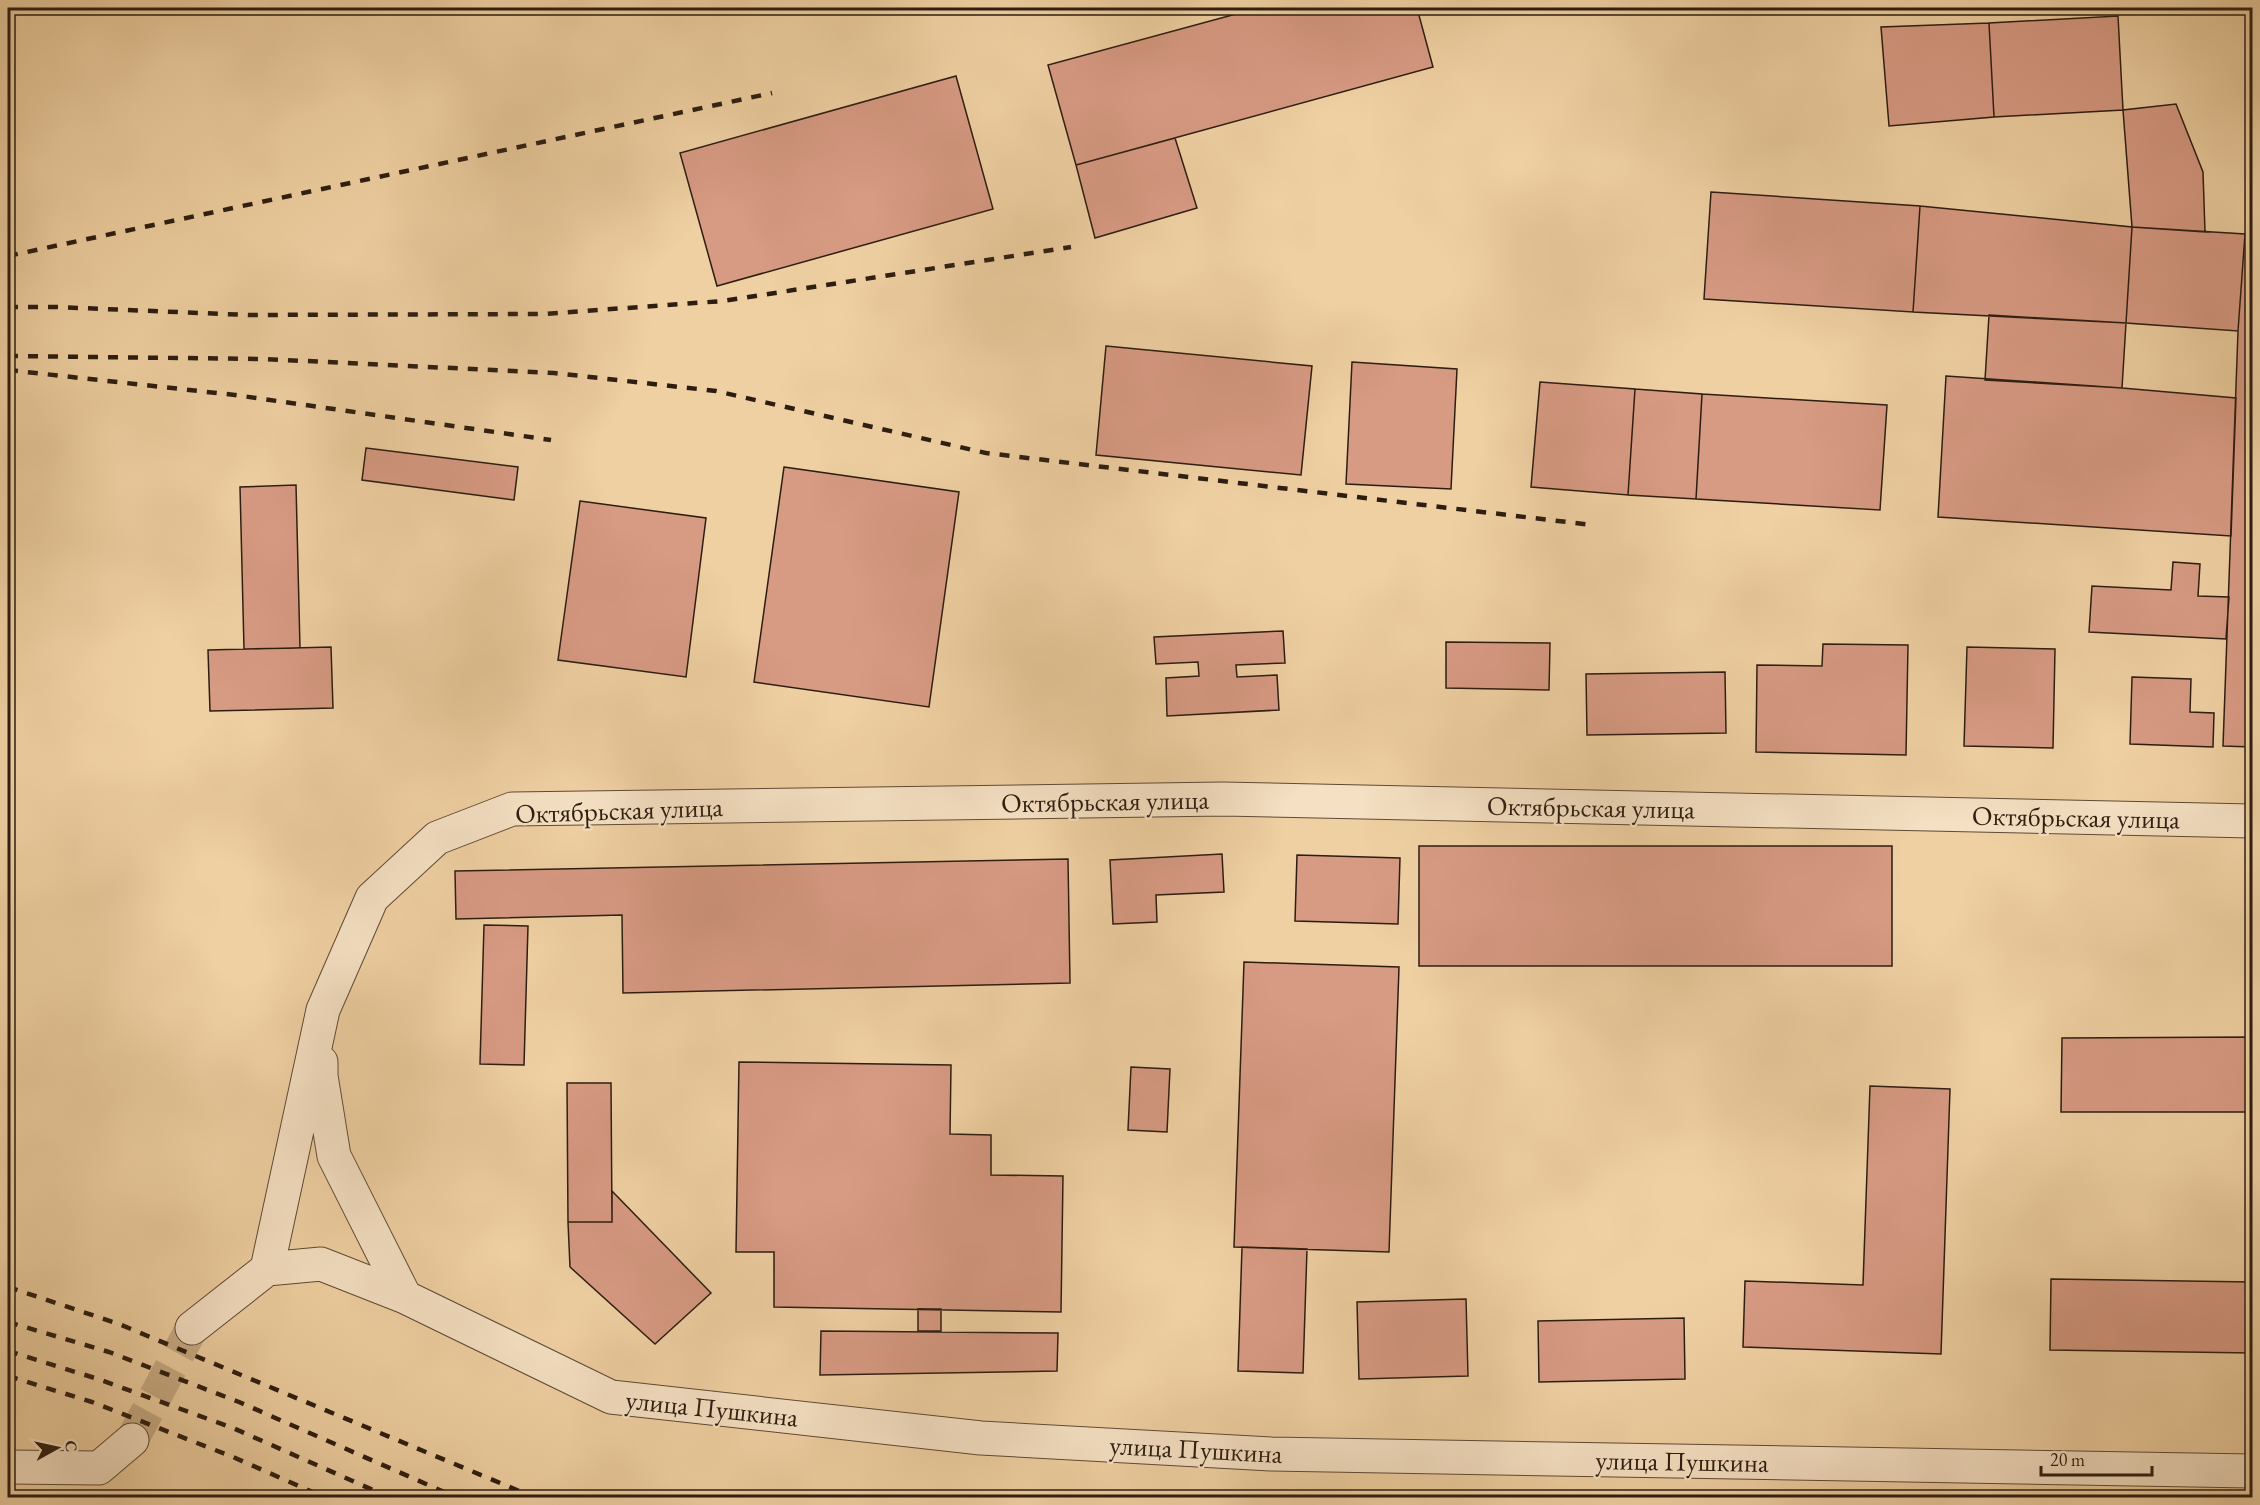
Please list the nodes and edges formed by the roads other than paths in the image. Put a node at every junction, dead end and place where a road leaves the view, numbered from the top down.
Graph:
1 (2253, 820) edge
2 (323, 1010) junction
3 (267, 1269) junction
4 (405, 1297) junction
5 (192, 1328) tunnel mouth
6 (132, 1440) tunnel mouth
7 (8, 1467) edge
8 (2253, 1471) edge

1 - 2 street, Октябрьская улица
2 - 3 street, Октябрьская улица
2 - 4 street
3 - 4 street, улица Пушкина
3 - 5 street
4 - 8 street, улица Пушкина
6 - 7 street

